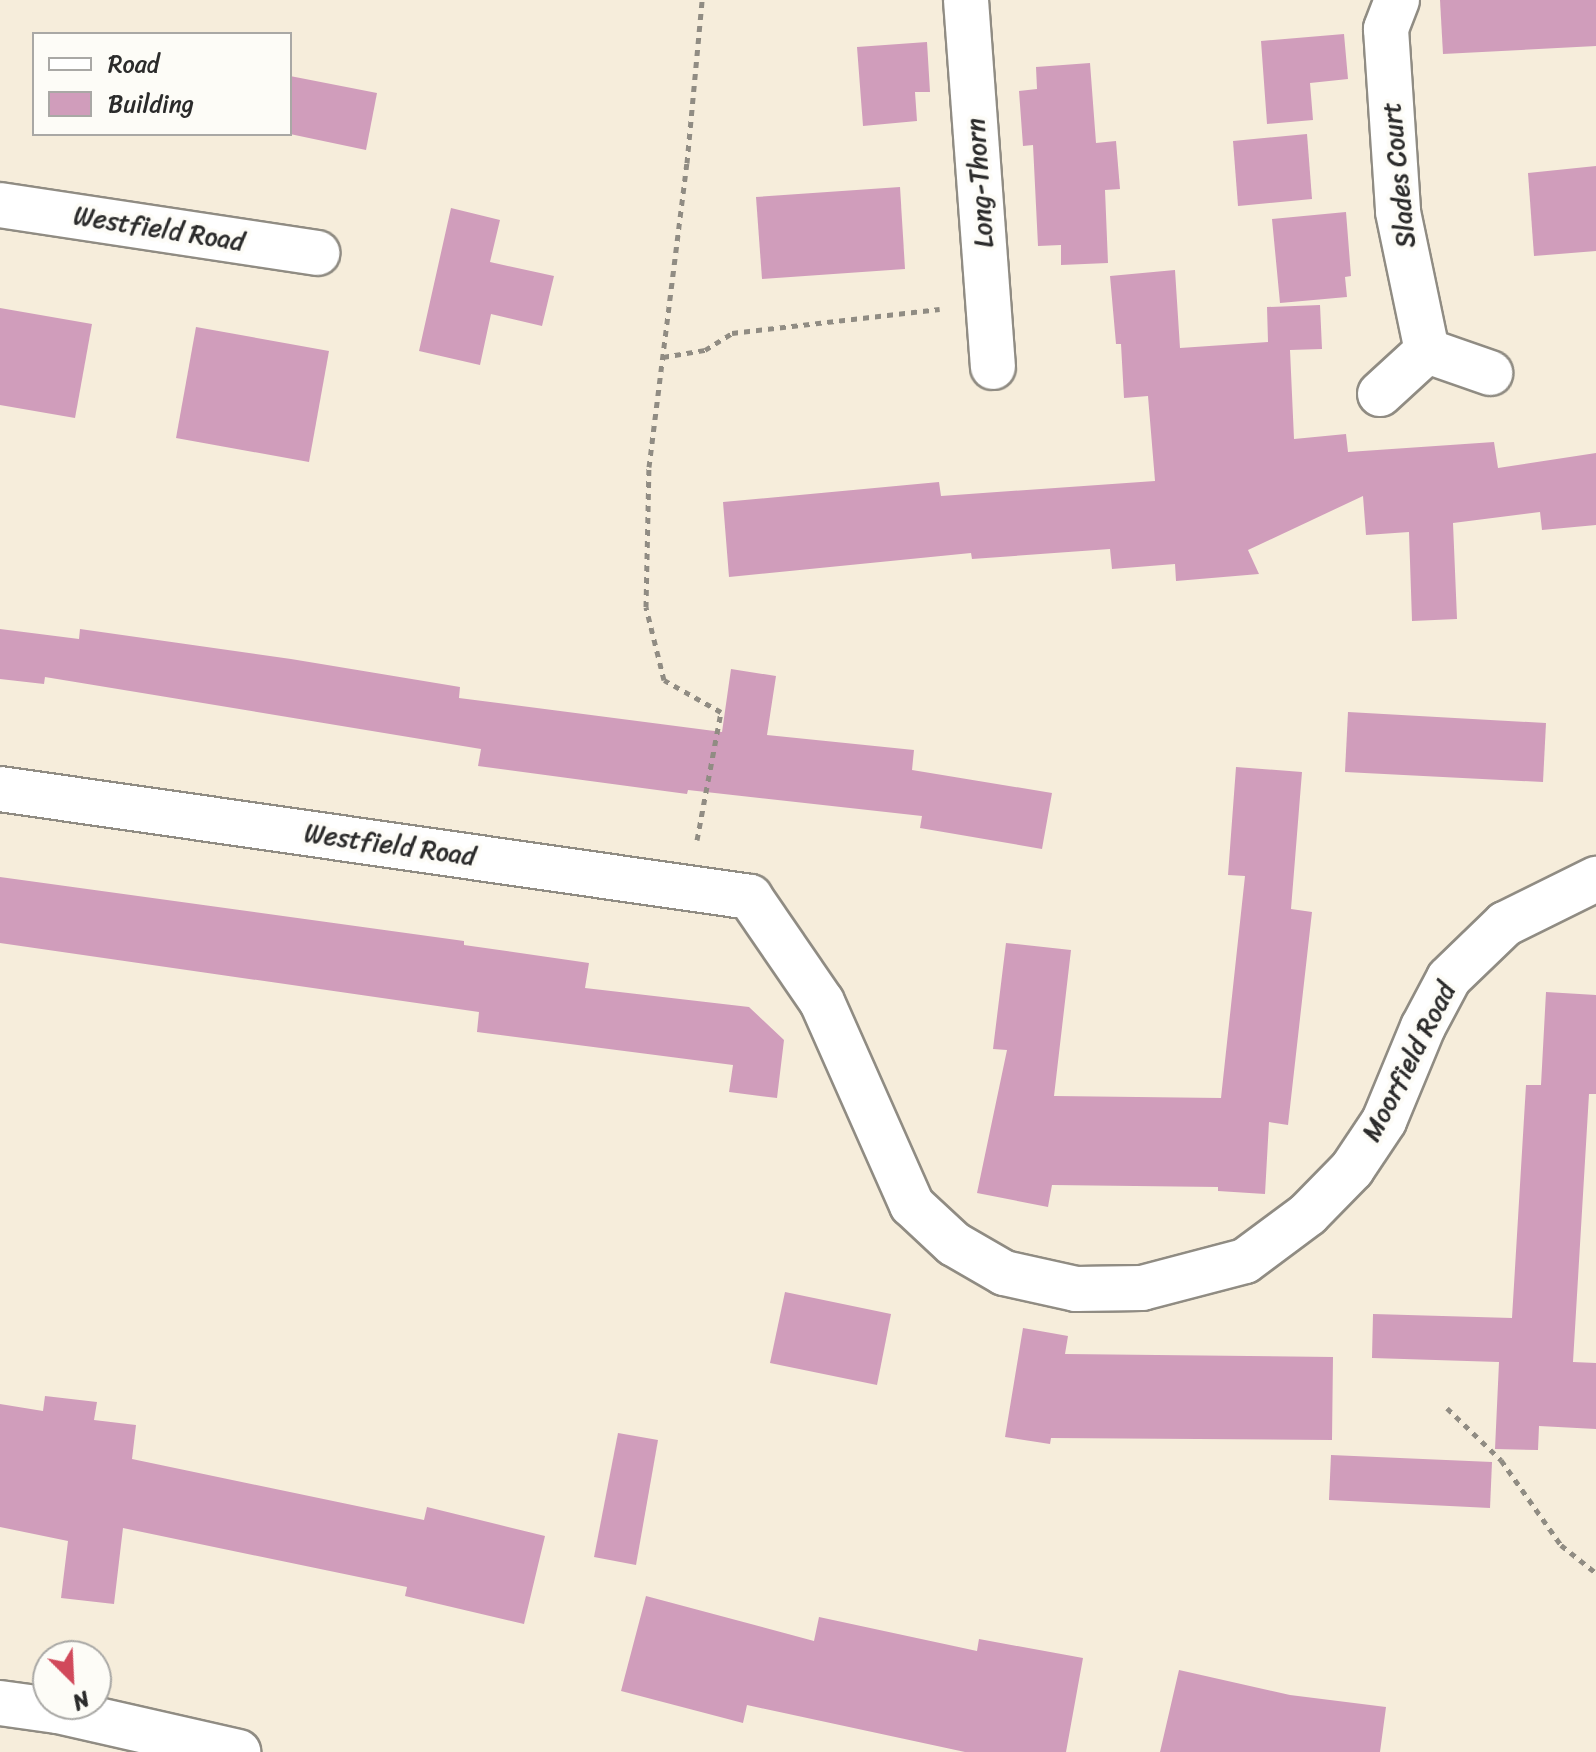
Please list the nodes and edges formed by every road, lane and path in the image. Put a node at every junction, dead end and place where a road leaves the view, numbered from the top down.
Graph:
1 (702, 0) edge
2 (966, 0) edge
3 (1397, 0) edge
4 (0, 205) edge
5 (317, 253) dead end
6 (988, 303) junction
7 (1427, 351) junction
8 (663, 357) junction
9 (993, 367) dead end
10 (1490, 373) dead end
11 (1380, 394) dead end
12 (0, 789) edge
13 (1596, 879) edge
14 (688, 888) junction
15 (767, 921) joint
16 (1447, 1408) dead end
17 (1596, 1573) edge
18 (0, 1703) edge
19 (238, 1752) edge

1 - 8 path
2 - 6 street, Long-Thorn
3 - 7 street, Slades Court
4 - 5 street, Westfield Road
6 - 8 path
6 - 9 street, Long-Thorn
7 - 10 street
7 - 11 street
8 - 14 path
12 - 14 street, Westfield Road
13 - 15 street, Moorfield Road
14 - 15 street, Westfield Road
16 - 17 path
18 - 19 street

